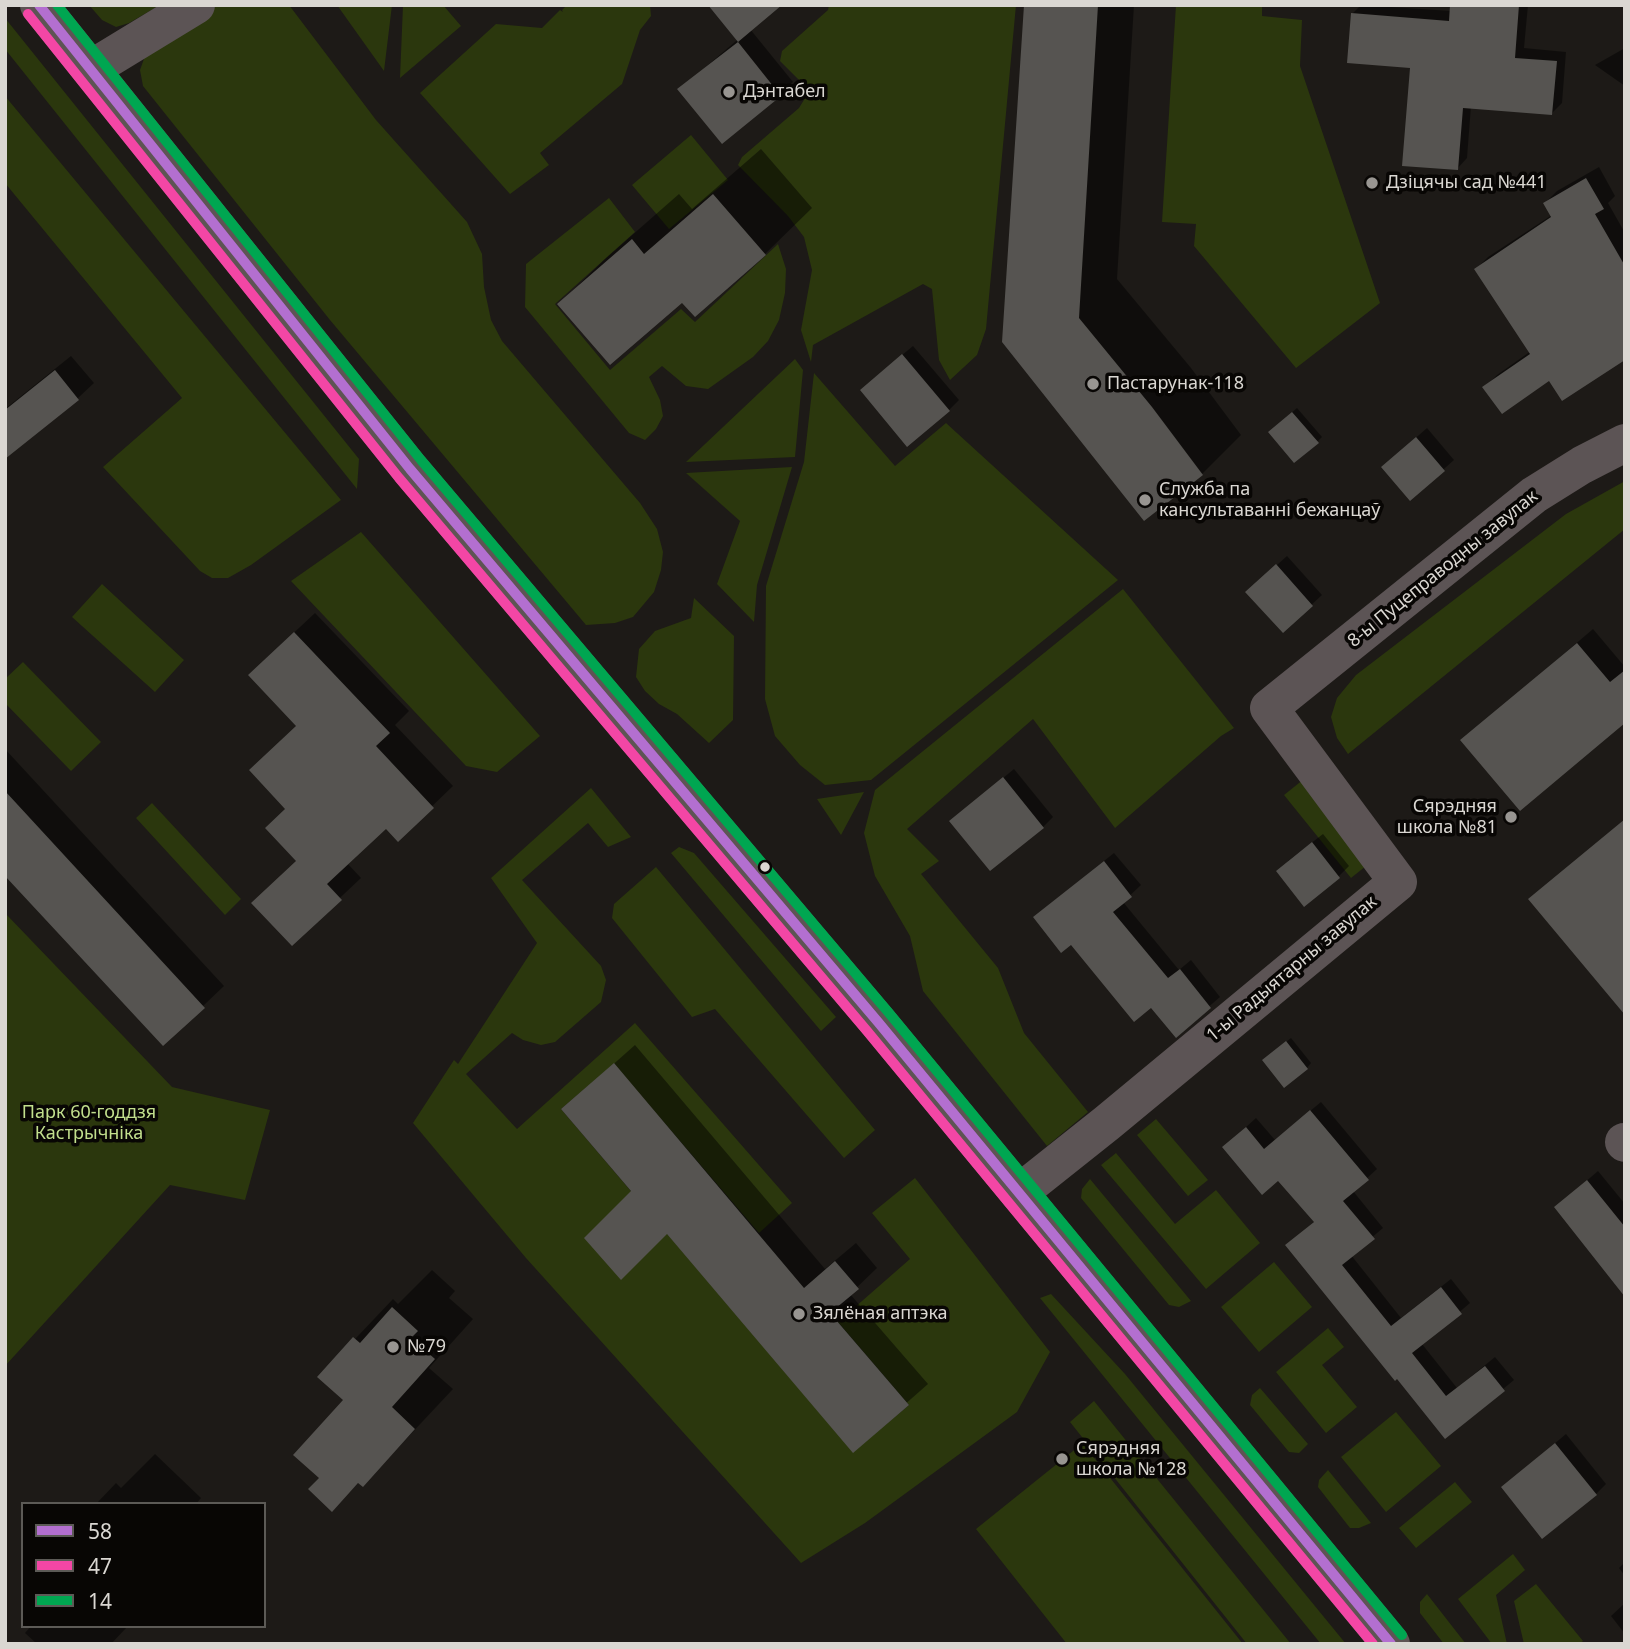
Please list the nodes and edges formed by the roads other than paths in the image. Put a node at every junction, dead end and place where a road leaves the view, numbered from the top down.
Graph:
1 (39, 5) edge
2 (196, 5) edge
3 (91, 69) junction
4 (1625, 443) edge
5 (1269, 708) joint
6 (1019, 1193) junction
7 (1391, 1644) edge

1 - 3 main road
2 - 3 street
3 - 6 main road
4 - 5 street, 8-ы Пуцеправодны завулак
5 - 6 street, 1-ы Радыятарны завулак
6 - 7 main road

